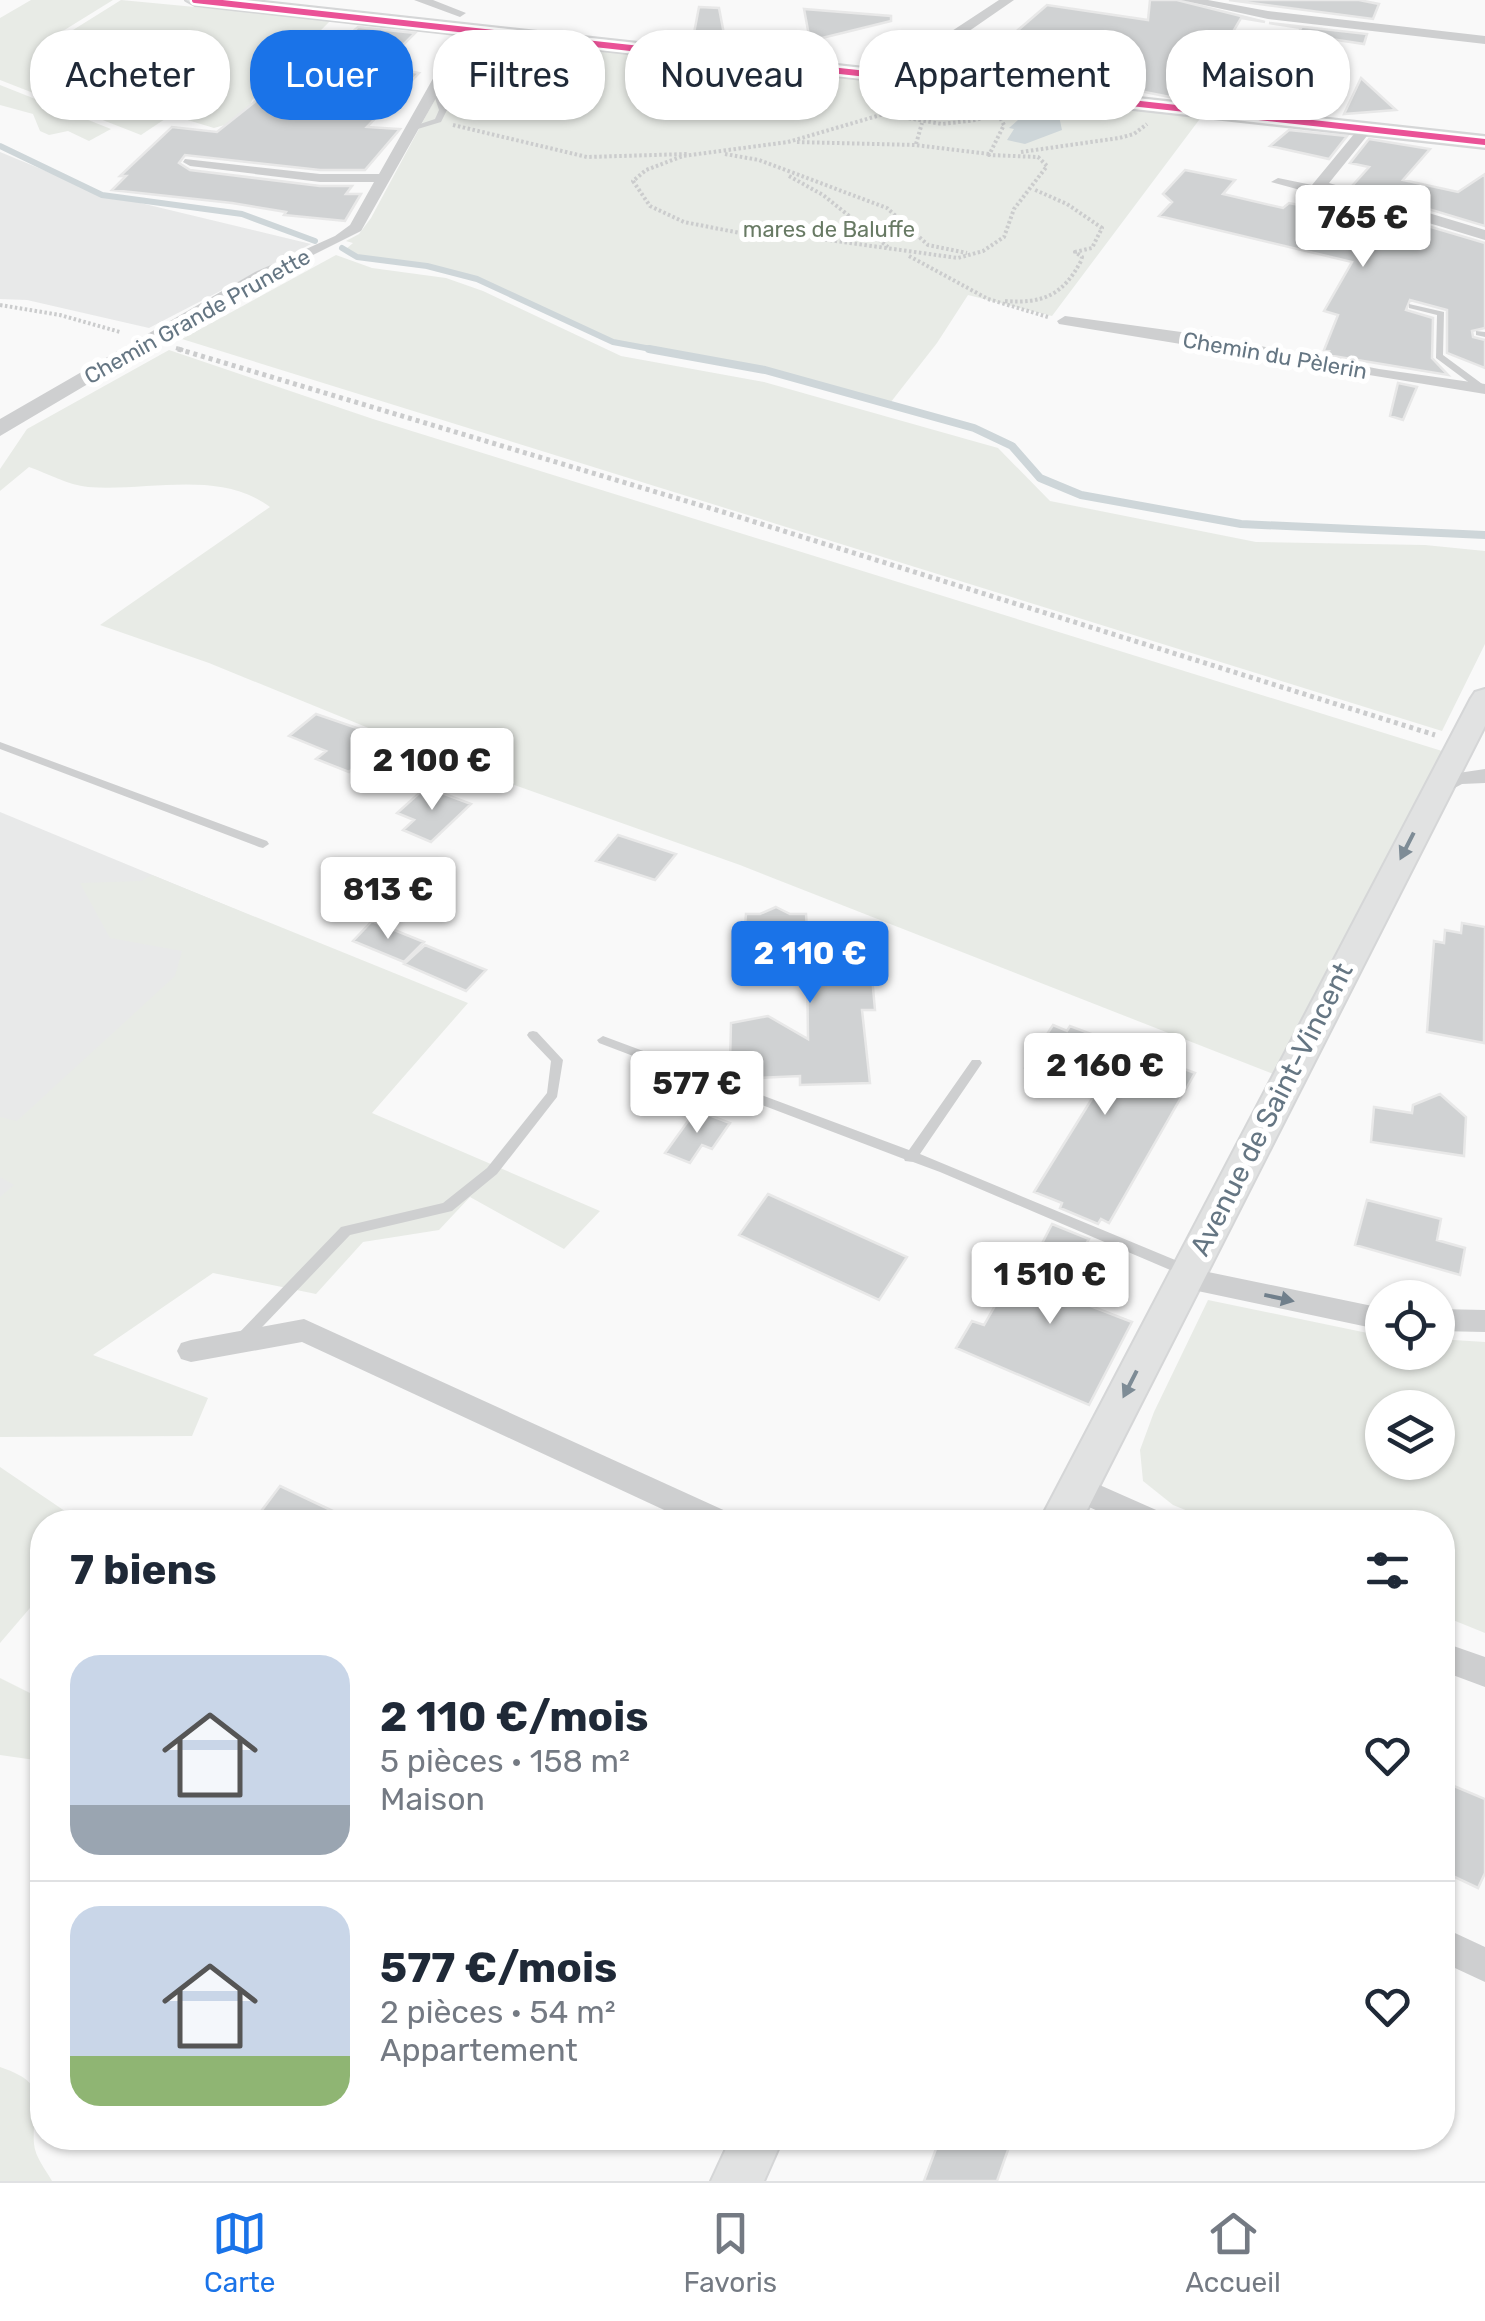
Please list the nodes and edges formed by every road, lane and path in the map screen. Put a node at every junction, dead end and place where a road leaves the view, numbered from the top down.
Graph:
1 (195, 0) edge
2 (420, 0) edge
3 (1008, 0) edge
4 (1187, 0) edge
5 (465, 25) edge
6 (963, 30) edge
7 (1485, 40) edge
8 (859, 76) edge
9 (433, 92) edge
10 (436, 120) joint
11 (941, 120) edge
12 (1001, 120) edge
13 (1141, 120) edge
14 (1264, 120) edge
15 (922, 122) junction
16 (414, 129) junction
17 (1364, 131) junction
18 (1485, 142) edge
19 (786, 143) junction
20 (915, 145) junction
21 (1042, 150) junction
22 (705, 154) junction
23 (990, 154) junction
24 (1038, 157) junction
25 (190, 162) dead end
26 (776, 167) junction
27 (381, 178) junction
28 (1278, 182) dead end
29 (1320, 185) junction
30 (1033, 189) junction
31 (1485, 235) edge
32 (898, 251) junction
33 (973, 254) junction
34 (988, 299) junction
35 (0, 305) edge
36 (1412, 306) dead end
37 (1065, 321) joint
38 (151, 341) junction
39 (1484, 389) edge
40 (0, 431) edge
41 (1485, 698) edge
42 (0, 744) edge
43 (1470, 748) edge
44 (1485, 776) edge
45 (1436, 791) junction
46 (263, 844) dead end
47 (533, 1036) dead end
48 (603, 1040) dead end
49 (976, 1063) dead end
50 (910, 1158) junction
51 (1185, 1274) junction
52 (1365, 1315) edge
53 (1455, 1320) edge
54 (1485, 1321) edge
55 (240, 1342) junction
56 (191, 1351) dead end
57 (1077, 1488) junction
58 (694, 1510) edge
59 (1066, 1510) edge
60 (1126, 1510) edge
61 (1455, 1661) edge
62 (1485, 1672) edge
63 (1455, 1951) edge
64 (1485, 1966) edge
65 (752, 2150) edge
66 (737, 2181) edge

1 - 5 street
2 - 5 street
3 - 6 street
4 - 7 street
5 - 5 lane
5 - 8 street
9 - 16 street, Chemin Grande Prunette
10 - 16 lane
10 - 22 path
11 - 15 path
12 - 23 path
13 - 21 path
14 - 17 street
15 - 19 path
15 - 20 path
16 - 27 street, Chemin Grande Prunette
17 - 18 street
17 - 29 street
19 - 20 path
19 - 22 path
20 - 23 path
21 - 23 path
21 - 24 path
22 - 26 path
22 - 32 path
23 - 24 path
24 - 30 path
25 - 27 street
26 - 32 path
26 - 33 path
27 - 38 street, Chemin Grande Prunette
28 - 29 street
29 - 31 street
30 - 33 path
30 - 34 path
32 - 33 path
32 - 34 path
34 - 37 path
35 - 38 path
36 - 39 lane
37 - 39 street, Chemin du Pèlerin
38 - 40 street, Chemin Grande Prunette
38 - 43 path
41 - 43 street, Avenue de Saint-Vincent
42 - 46 lane
43 - 45 street, Avenue de Saint-Vincent
44 - 45 street
45 -> 51 street, Avenue de Saint-Vincent
47 - 55 lane
48 - 50 lane
49 - 50 lane
50 - 51 lane
51 -> 52 street
51 -> 57 street, Avenue de Saint-Vincent
53 - 54 street
55 - 56 street
55 - 58 street
57 - 59 street, Avenue de Saint-Vincent
57 - 60 street
61 - 62 street
63 - 64 street
65 - 66 street

